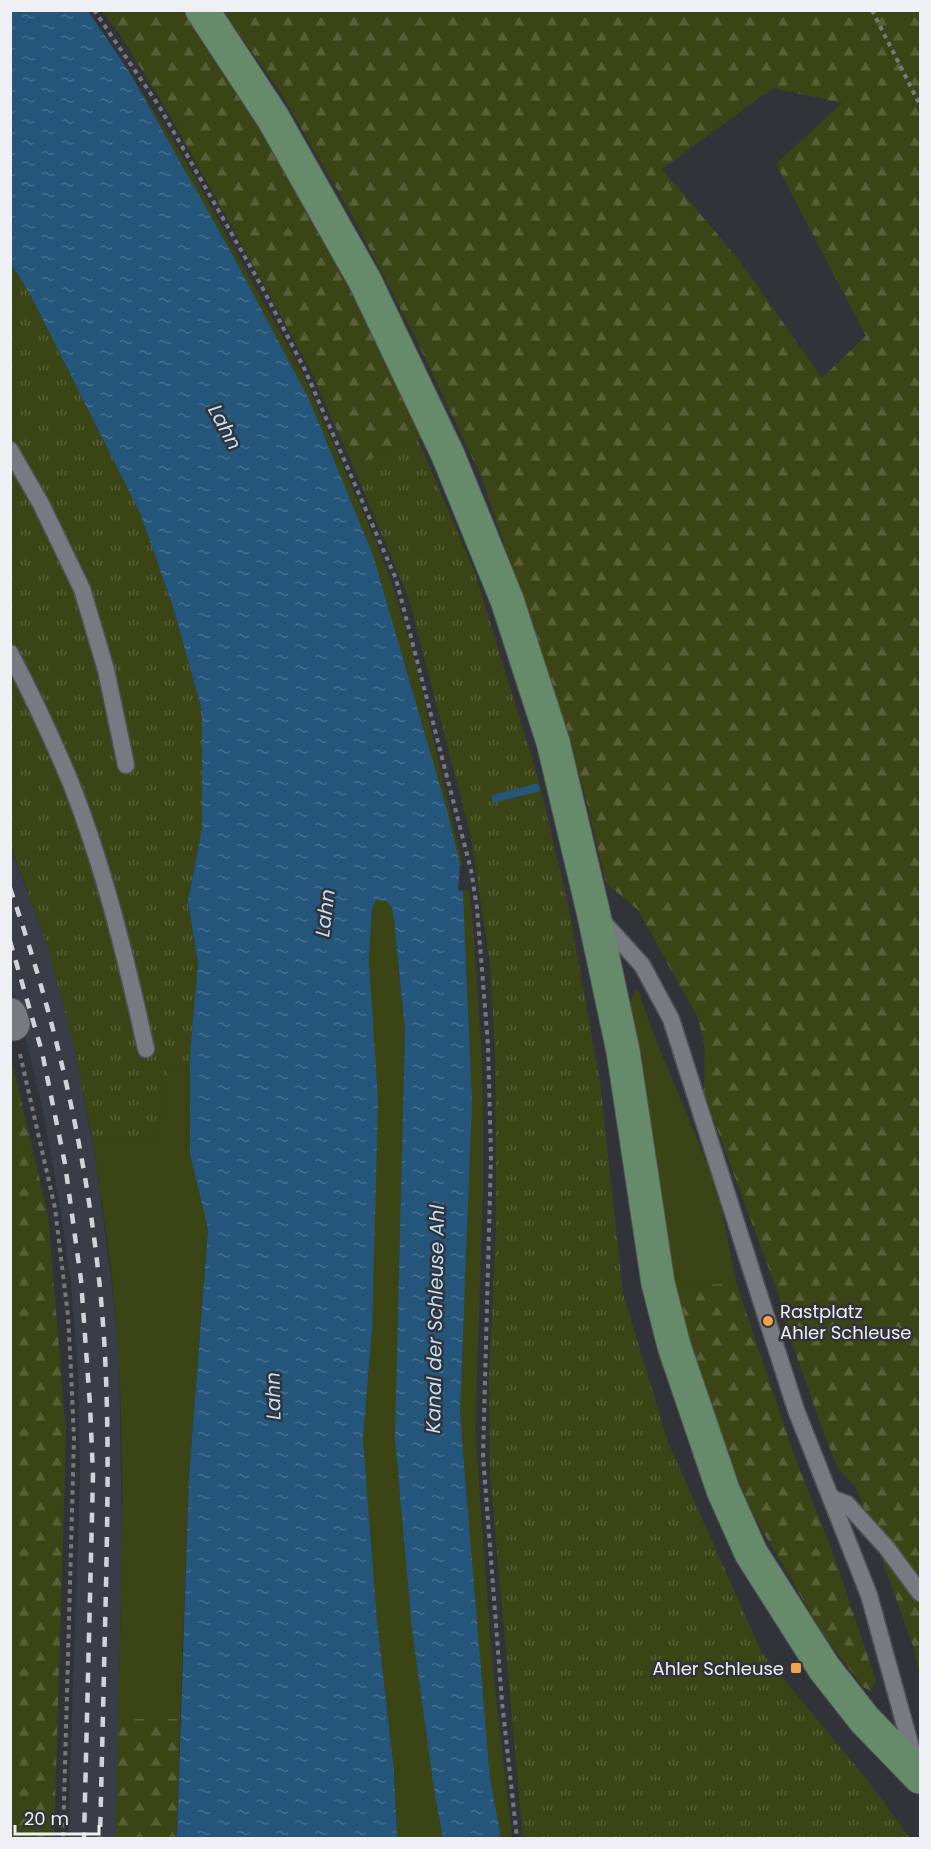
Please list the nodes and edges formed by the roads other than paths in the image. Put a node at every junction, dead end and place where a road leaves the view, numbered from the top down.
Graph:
1 (202, 10) edge
2 (10, 450) edge
3 (10, 653) edge
4 (126, 765) dead end
5 (593, 911) junction
6 (146, 1049) dead end
7 (831, 1498) junction
8 (921, 1593) edge
9 (920, 1777) edge

1 - 5 main road
2 - 4 lane
3 - 6 lane
5 - 7 lane
5 - 9 main road
7 - 8 lane
7 - 9 lane

